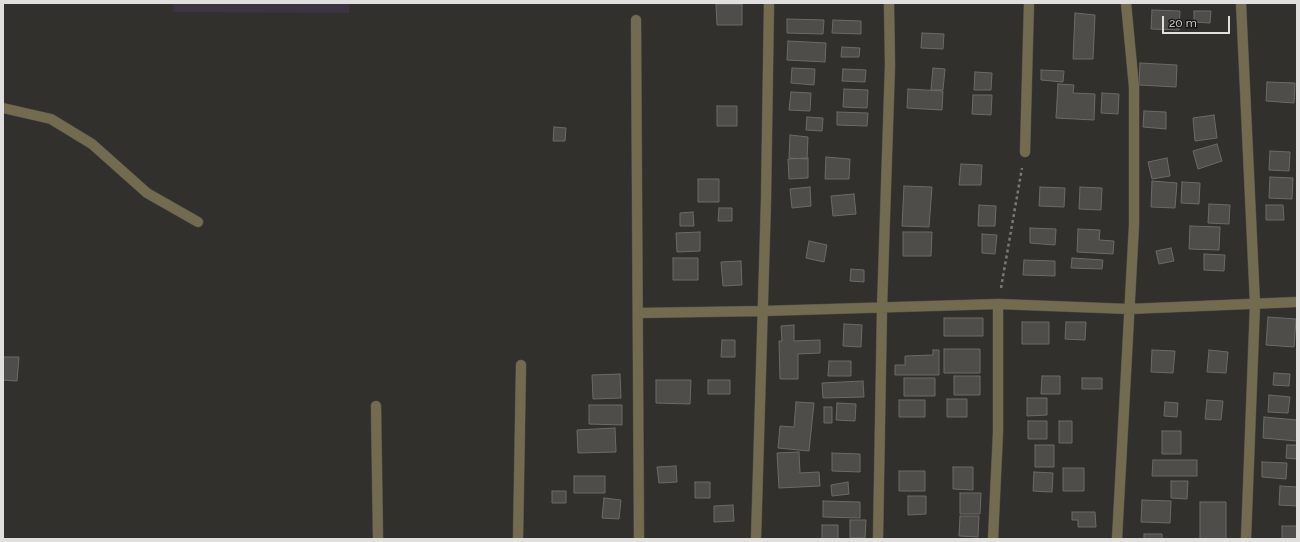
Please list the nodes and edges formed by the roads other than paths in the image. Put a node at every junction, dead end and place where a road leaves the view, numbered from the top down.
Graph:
1 (769, 3) edge
2 (889, 3) edge
3 (1029, 3) edge
4 (1126, 3) edge
5 (1241, 3) edge
6 (636, 20) dead end
7 (3, 108) edge
8 (1025, 152) road end
9 (198, 222) dead end
10 (1297, 302) edge
11 (998, 304) junction
12 (1255, 304) junction
13 (882, 308) junction
14 (1129, 309) junction
15 (763, 311) junction
16 (638, 313) junction
17 (522, 365) dead end
18 (376, 406) dead end
19 (378, 539) edge
20 (518, 539) edge
21 (638, 539) edge
22 (756, 539) edge
23 (878, 539) edge
24 (993, 539) edge
25 (1117, 539) edge
26 (1246, 539) edge

1 - 15 street
2 - 13 street
3 - 8 street
4 - 14 street
5 - 12 street
6 - 16 street
7 - 9 street
10 - 12 street
11 - 13 street
11 - 14 street
11 - 24 street
12 - 14 street
12 - 26 street
13 - 15 street
13 - 23 street
14 - 25 street
15 - 16 street
15 - 22 street
16 - 21 street
17 - 20 street
18 - 19 street

